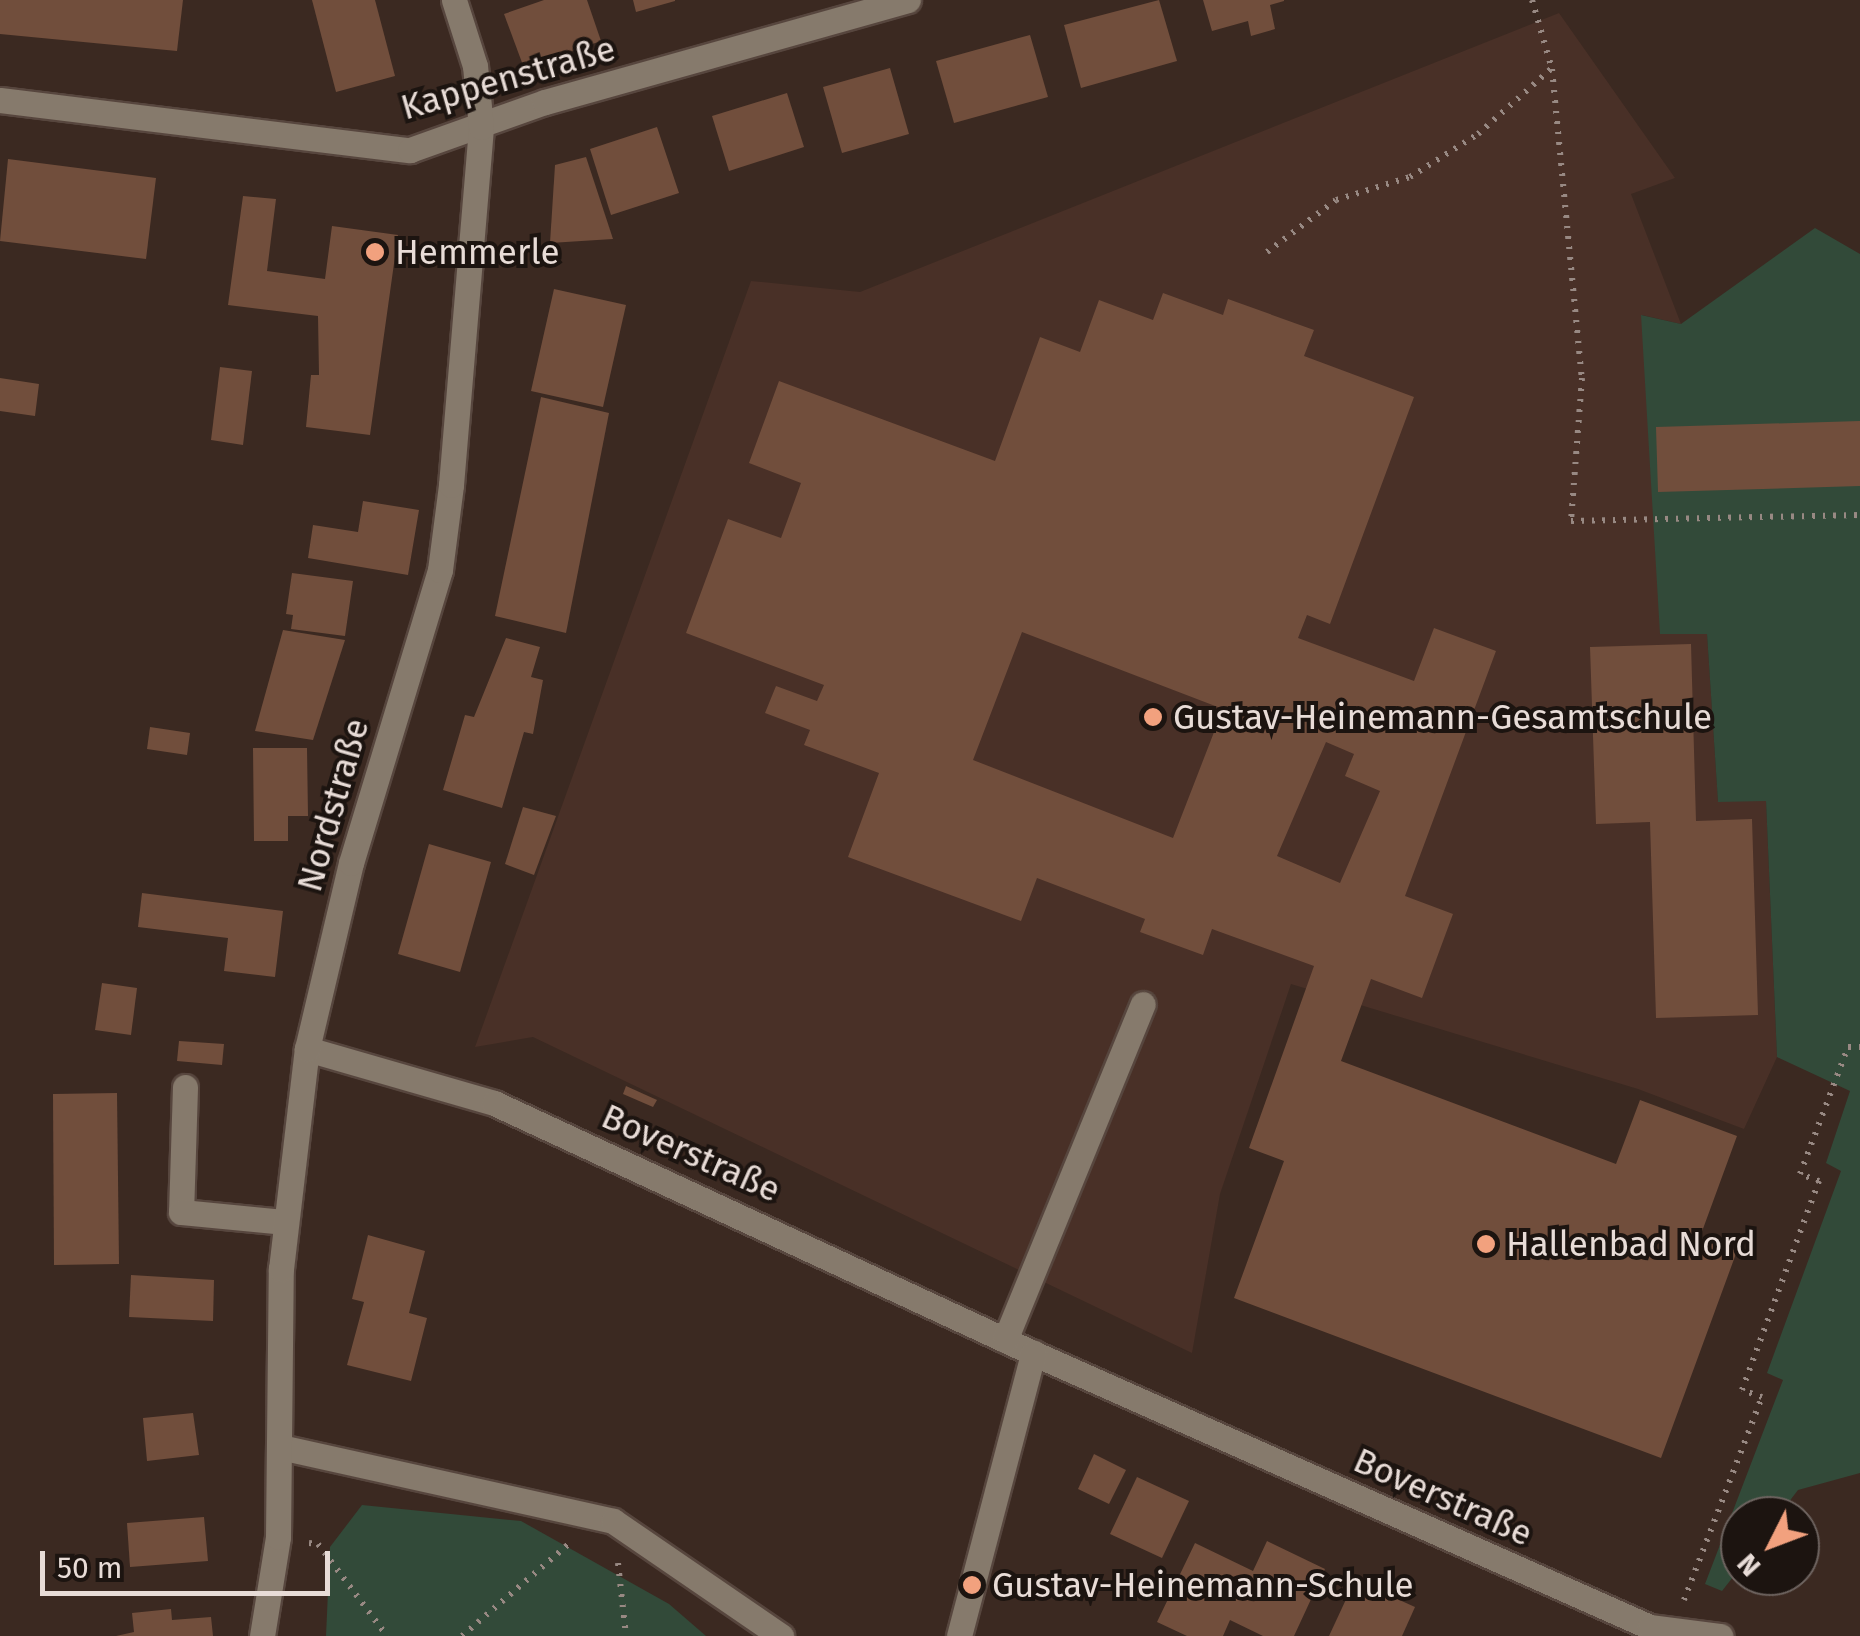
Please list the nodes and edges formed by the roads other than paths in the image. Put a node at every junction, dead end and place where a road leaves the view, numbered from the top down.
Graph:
1 (454, 0) edge
2 (908, 0) edge
3 (880, 4) edge
4 (0, 100) edge
5 (481, 127) junction
6 (1143, 1004) dead end
7 (307, 1049) junction
8 (184, 1087) dead end
9 (284, 1222) junction
10 (1005, 1340) junction
11 (1033, 1354) junction
12 (280, 1447) junction
13 (262, 1636) edge
14 (781, 1636) edge
15 (959, 1636) edge
16 (1720, 1636) edge

1 - 5 street, Nordstraße
2 - 3 street, Kappenstraße
3 - 5 street, Kappenstraße
4 - 5 street, Kappenstraße
5 - 7 street, Nordstraße
6 - 10 street
7 - 9 street, Nordstraße
7 - 10 street, Boverstraße
8 - 9 street
9 - 12 street, Nordstraße
10 - 11 street, Boverstraße
11 - 15 street
11 - 16 street, Boverstraße
12 - 13 street, Nordstraße
12 - 14 street

